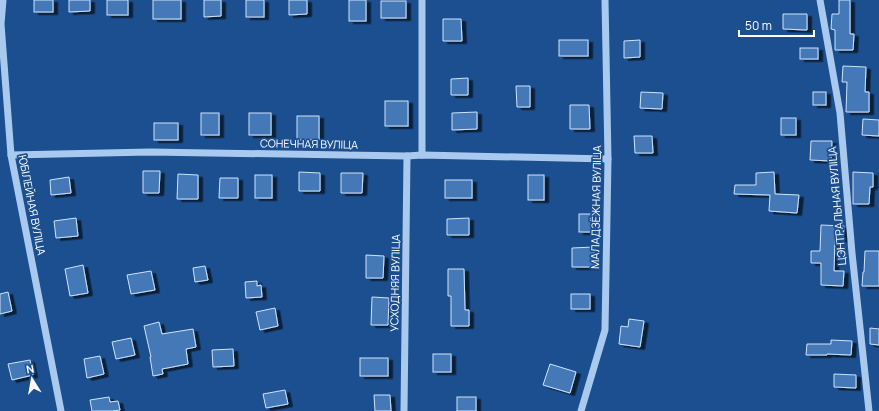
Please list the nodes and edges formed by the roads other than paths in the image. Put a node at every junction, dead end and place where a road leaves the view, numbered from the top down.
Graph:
1 (2, 0) edge
2 (422, 0) edge
3 (605, 0) edge
4 (820, 0) edge
5 (10, 155) junction
6 (422, 155) junction
7 (407, 156) junction
8 (608, 159) junction
9 (61, 411) edge
10 (404, 411) edge
11 (581, 411) edge
12 (869, 411) edge

1 - 5 street, ЮБІЛЕЙНАЯ ВУЛІЦА
2 - 6 street
3 - 8 street, МАЛАДЗЁЖНАЯ ВУЛІЦА
4 - 12 street, ЦЭНТРАЛЬНАЯ ВУЛІЦА
5 - 7 street, СОНЕЧНАЯ ВУЛІЦА
5 - 9 street, ЮБІЛЕЙНАЯ ВУЛІЦА
6 - 7 street, СОНЕЧНАЯ ВУЛІЦА
6 - 8 street, СОНЕЧНАЯ ВУЛІЦА
7 - 10 street, УСХОДНЯЯ ВУЛІЦА
8 - 11 street, МАЛАДЗЁЖНАЯ ВУЛІЦА

